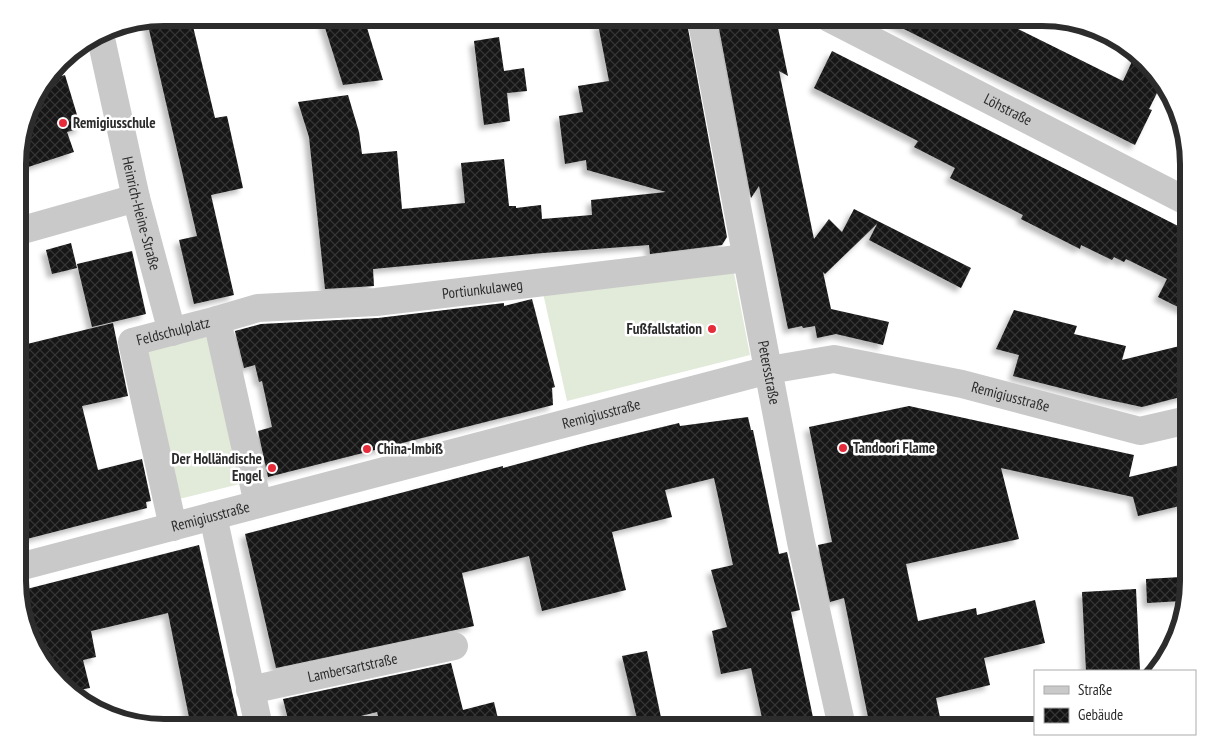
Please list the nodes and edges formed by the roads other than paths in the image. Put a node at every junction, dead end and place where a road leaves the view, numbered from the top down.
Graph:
1 (702, 26) edge
2 (845, 26) edge
3 (102, 42) edge
4 (1179, 197) edge
5 (136, 198) junction
6 (26, 229) edge
7 (746, 258) junction
8 (217, 320) junction
9 (172, 332) junction
10 (769, 370) junction
11 (1179, 422) edge
12 (258, 504) junction
13 (213, 516) junction
14 (173, 527) junction
15 (26, 565) edge
16 (454, 646) dead end
17 (250, 690) junction
18 (840, 718) edge
19 (257, 719) edge

1 - 7 street, Petersstraße
2 - 4 street, Löhstraße
3 - 5 street, Heinrich-Heine-Straße
5 - 6 street
5 - 9 street, Heinrich-Heine-Straße
7 - 8 street, Portiunkulaweg
7 - 10 street, Petersstraße
8 - 9 street, Feldschulplatz
8 - 12 street, Feldschulplatz
9 - 14 street, Feldschulplatz
10 - 11 street, Remigiusstraße
10 - 12 street, Remigiusstraße
10 - 18 street, Petersstraße
12 - 13 street, Remigiusstraße
13 - 14 street, Remigiusstraße
13 - 17 street
14 - 15 street, Remigiusstraße
16 - 17 street, Lambersartstraße
17 - 19 street

